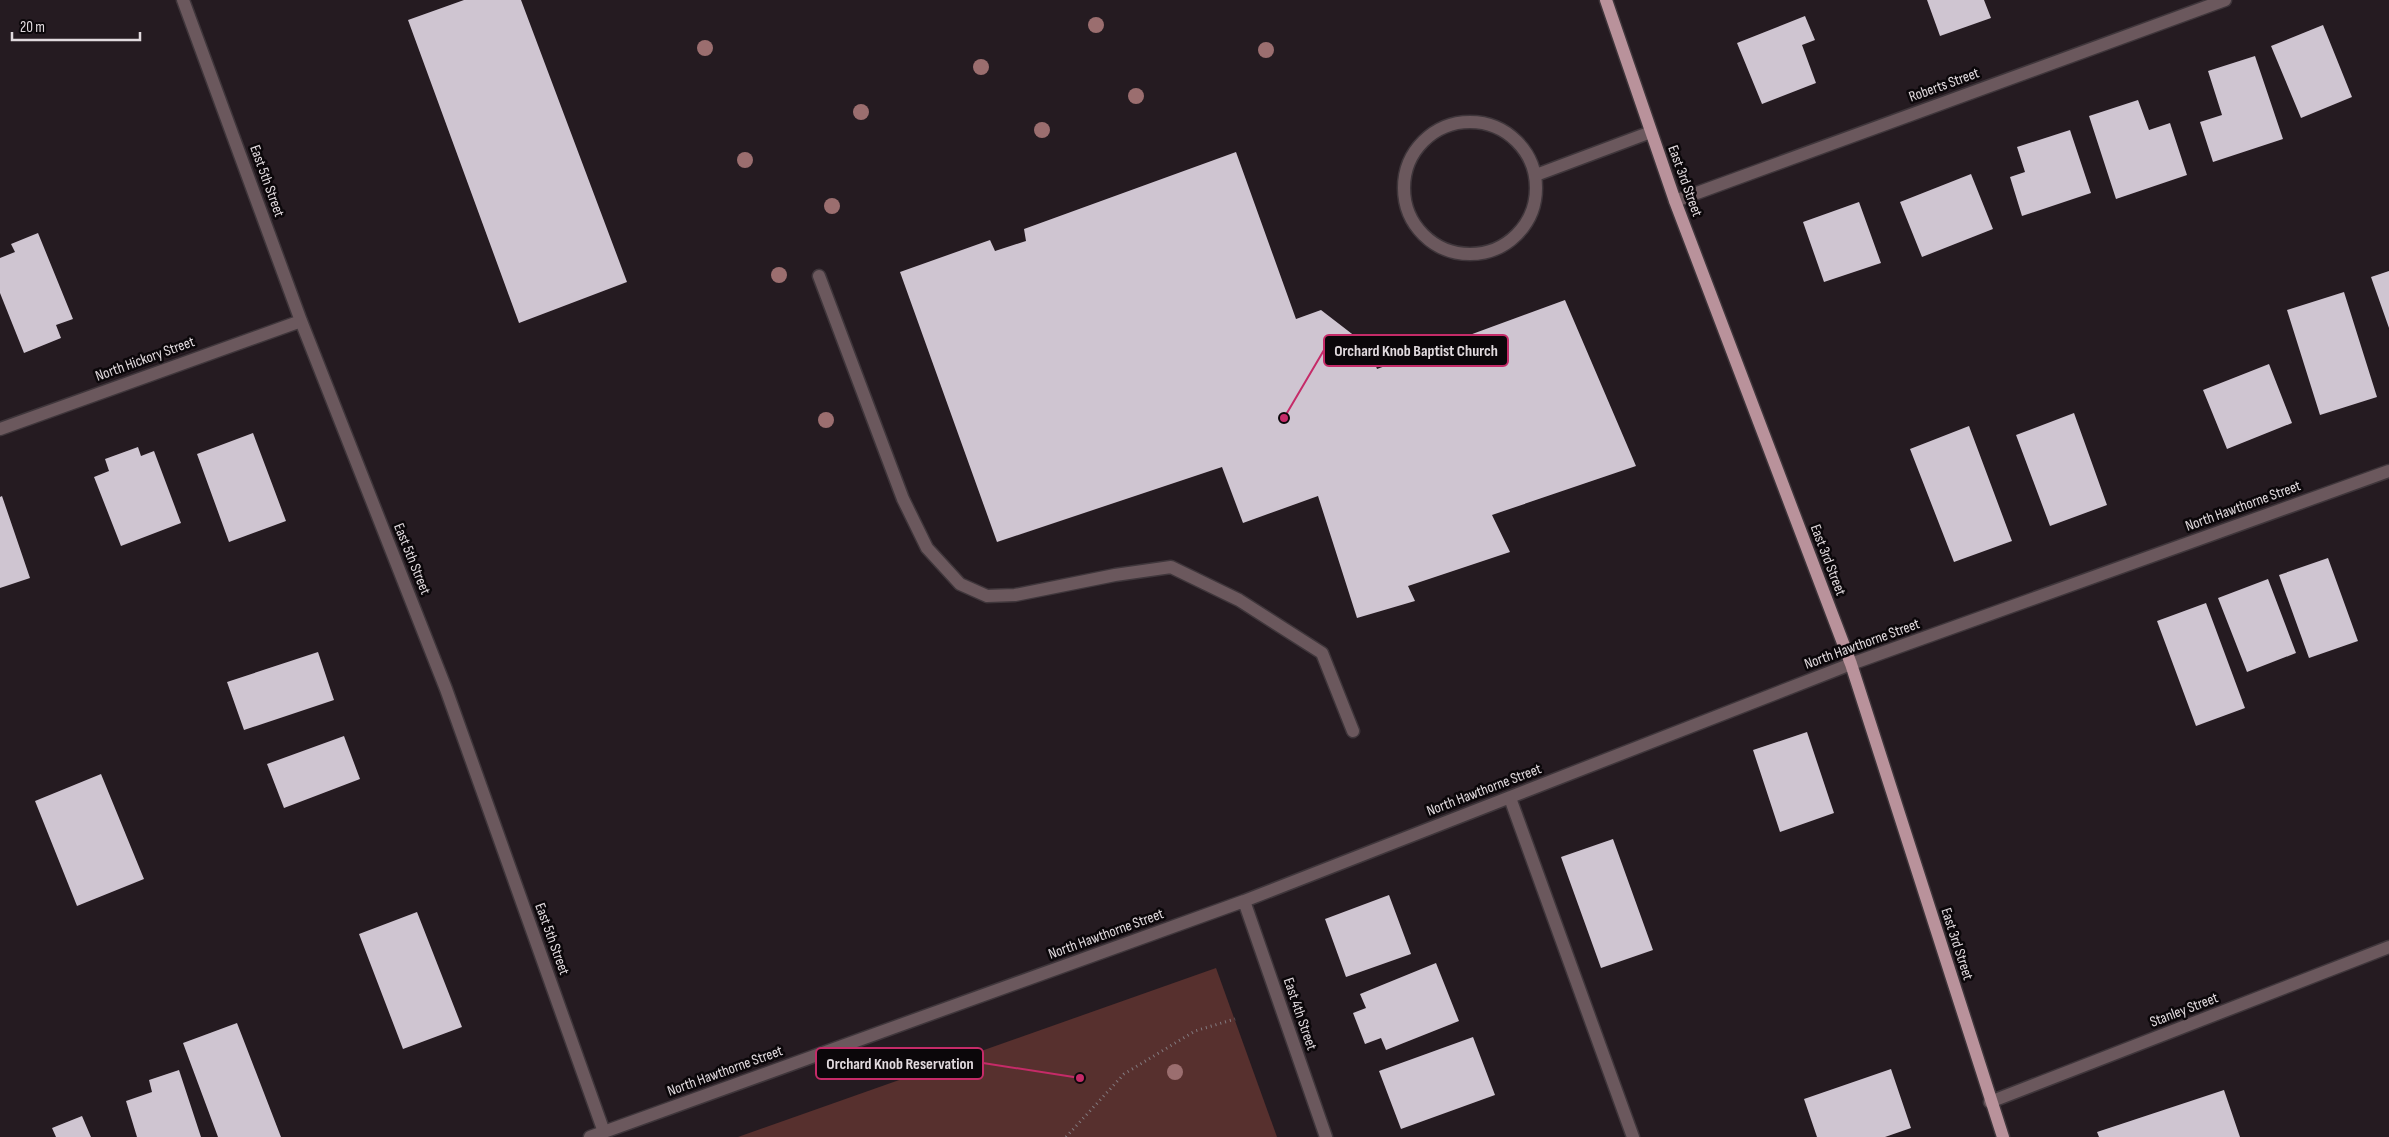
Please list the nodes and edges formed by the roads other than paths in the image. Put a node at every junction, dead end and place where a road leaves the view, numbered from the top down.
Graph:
1 (183, 0) edge
2 (1606, 0) edge
3 (2225, 0) edge
4 (1651, 132) junction
5 (1536, 175) junction
6 (1675, 202) junction
7 (819, 276) dead end
8 (301, 321) junction
9 (0, 428) edge
10 (2389, 471) edge
11 (1850, 664) junction
12 (1353, 731) dead end
13 (1510, 798) junction
14 (1244, 901) junction
15 (2389, 947) edge
16 (1990, 1102) junction
17 (604, 1132) junction
18 (590, 1137) edge
19 (1326, 1137) edge
20 (1633, 1137) edge
21 (2003, 1137) edge

1 - 8 street, East 5th Street
2 - 4 main road, East 3rd Street
3 - 6 street, Roberts Street
4 - 5 street
4 - 6 main road, East 3rd Street
5 - 5 street
6 - 11 main road, East 3rd Street
7 - 12 street
8 - 9 street, North Hickory Street
8 - 17 street, East 5th Street
10 - 11 street, North Hawthorne Street
11 - 13 street, North Hawthorne Street
11 - 16 main road, East 3rd Street
13 - 14 street, North Hawthorne Street
13 - 20 street
14 - 17 street, North Hawthorne Street
14 - 19 street, East 4th Street
15 - 16 street, Stanley Street
16 - 21 main road, East 3rd Street
17 - 18 street, North Hawthorne Street

